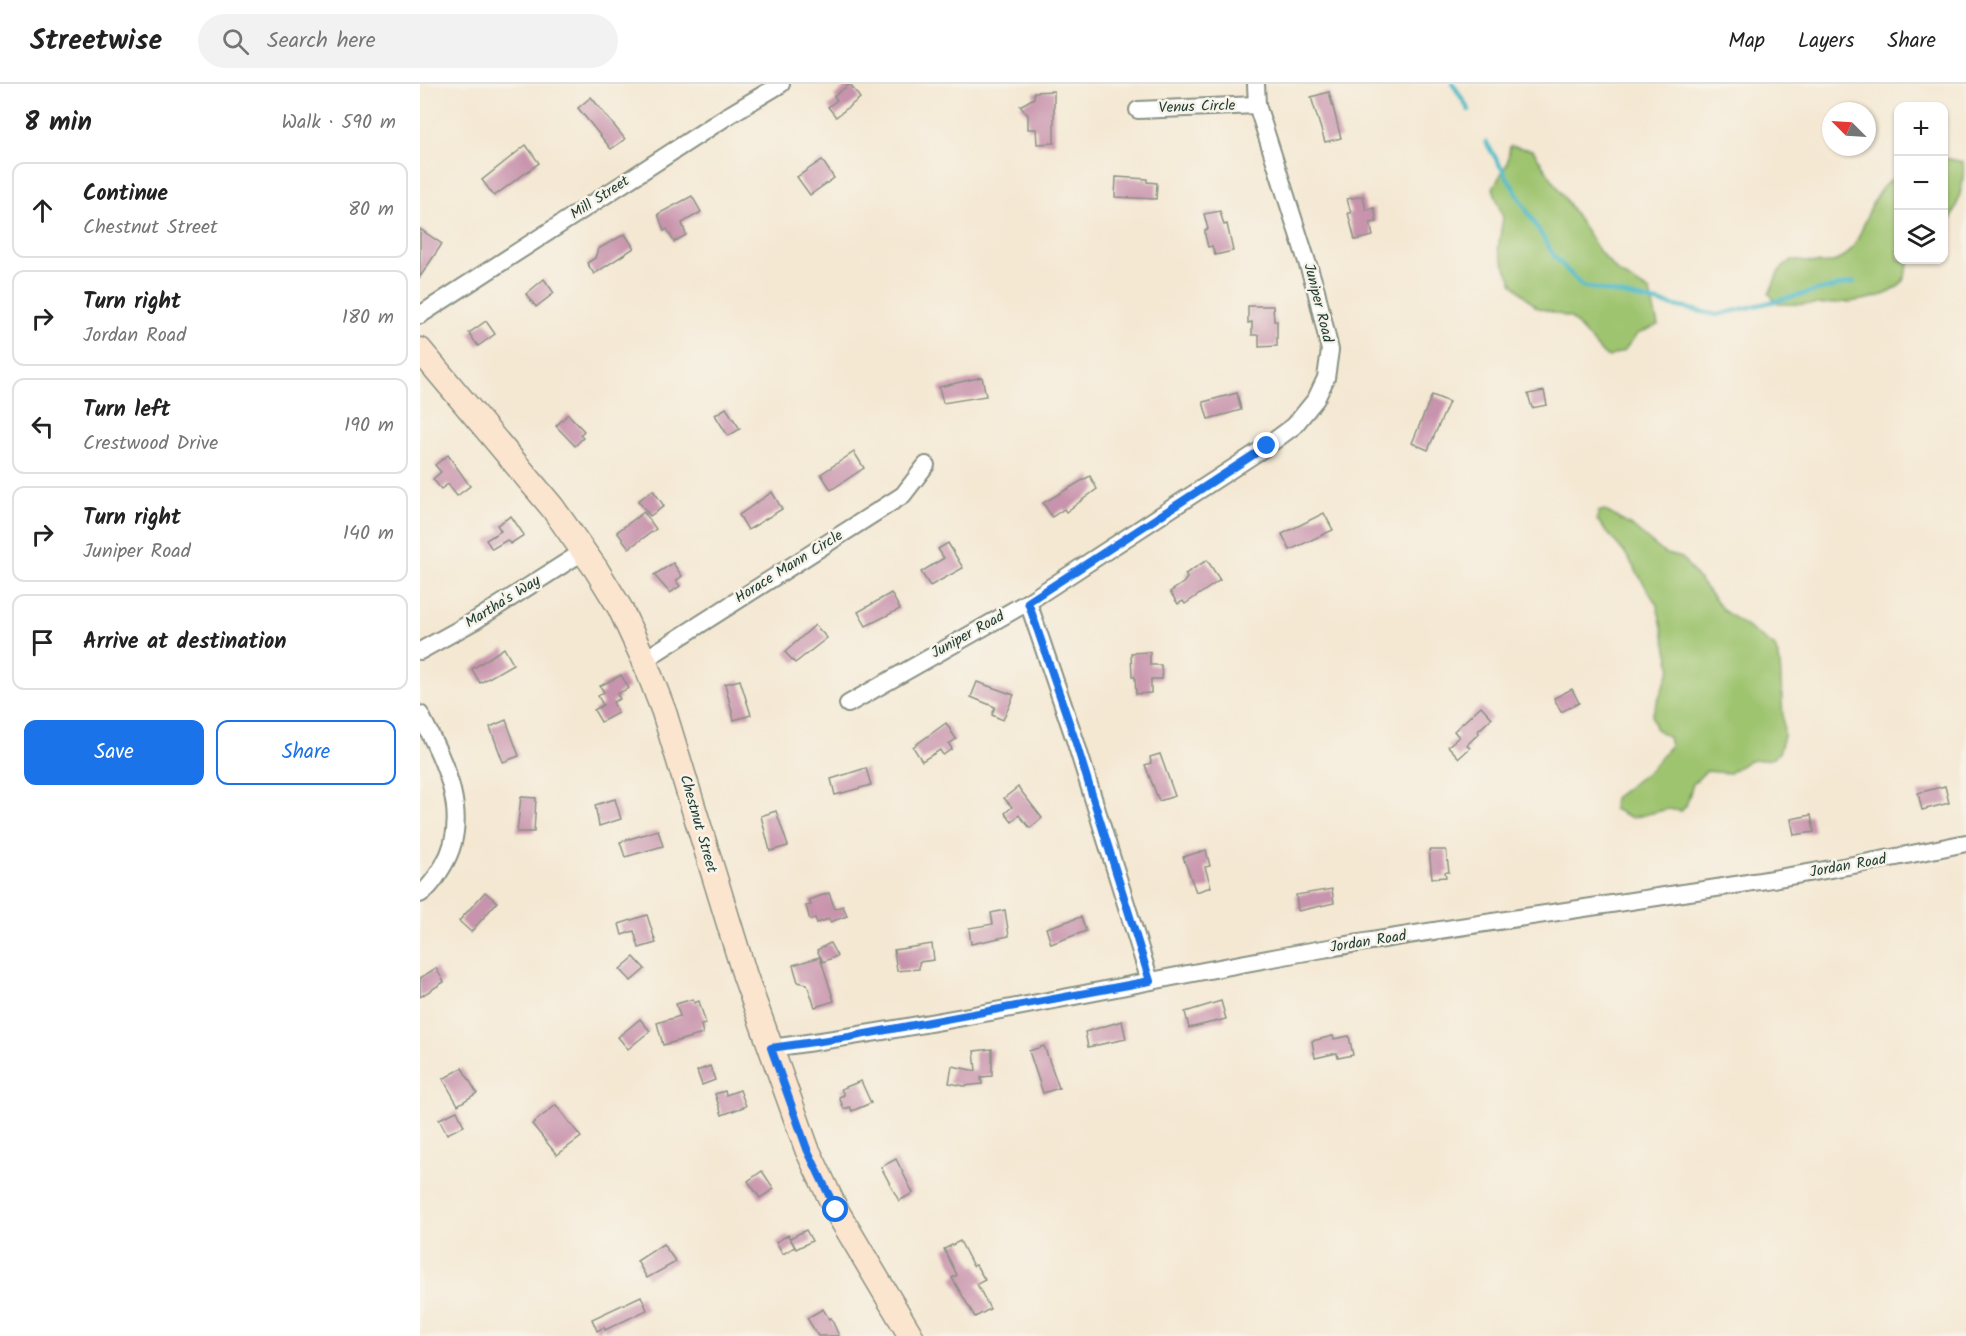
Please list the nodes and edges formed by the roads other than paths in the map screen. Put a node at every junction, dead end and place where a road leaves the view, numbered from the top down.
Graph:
1 (1256, 84) edge
2 (772, 86) edge
3 (1257, 105) junction
4 (1138, 110) dead end
5 (420, 315) edge
6 (420, 350) edge
7 (926, 465) dead end
8 (584, 551) junction
9 (1028, 602) junction
10 (420, 651) edge
11 (644, 660) junction
12 (848, 704) dead end
13 (420, 714) edge
14 (1966, 843) edge
15 (420, 894) edge
16 (1150, 981) junction
17 (771, 1048) junction
18 (911, 1336) edge

1 - 3 street, Juniper Road
2 - 5 street, Mill Street
3 - 4 street, Venus Circle
3 - 9 street, Juniper Road
6 - 8 main road, Chestnut Street
7 - 11 street, Horace Mann Circle
8 - 10 street, Martha's Way
8 - 11 main road, Chestnut Street
9 - 12 street, Juniper Road
9 - 16 street
11 - 17 main road, Chestnut Street
13 - 15 street
14 - 16 street, Jordan Road
16 - 17 street, Jordan Road
17 - 18 main road, Chestnut Street

